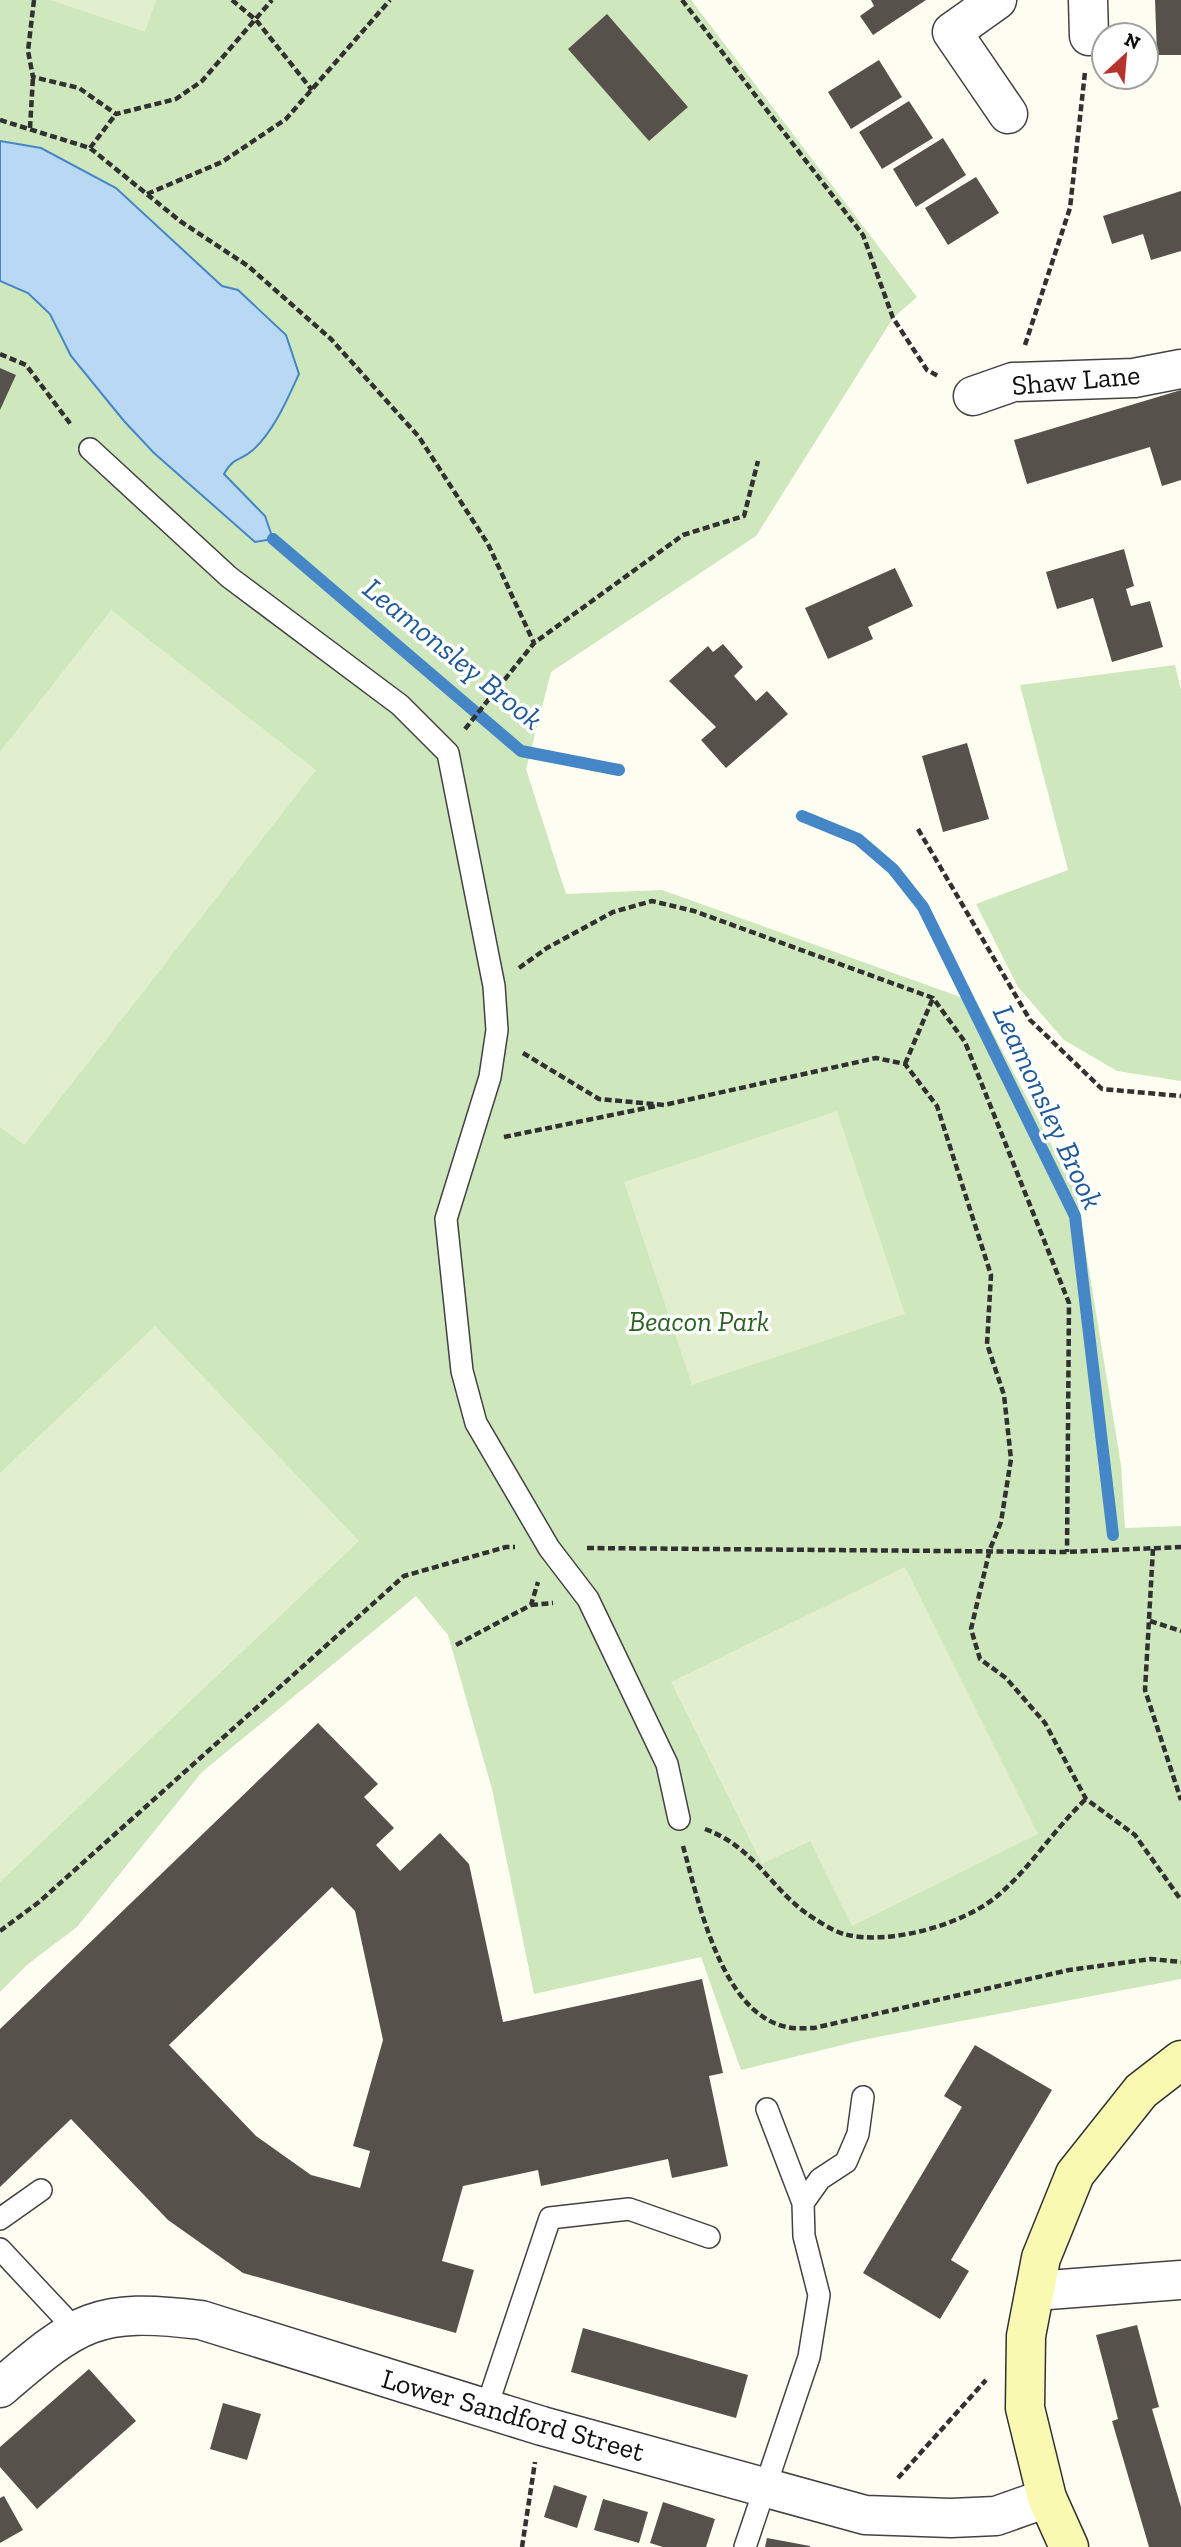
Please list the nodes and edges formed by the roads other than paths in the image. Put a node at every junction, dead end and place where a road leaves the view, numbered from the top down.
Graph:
1 (997, 0) edge
2 (1008, 114) dead end
3 (1181, 369) edge
4 (973, 396) road end
5 (90, 449) road end
6 (679, 1819) road end
7 (1181, 2060) edge
8 (863, 2097) dead end
9 (767, 2109) dead end
10 (41, 2190) dead end
11 (803, 2203) junction
12 (0, 2219) edge
13 (709, 2237) dead end
14 (0, 2249) edge
15 (1181, 2280) edge
16 (1035, 2291) junction
17 (74, 2328) junction
18 (0, 2388) edge
19 (486, 2409) junction
20 (764, 2487) junction
21 (1047, 2498) junction
22 (745, 2547) edge
23 (1069, 2547) edge

1 - 2 street
3 - 4 street, Shaw Lane
5 - 6 lane
7 - 16 street
8 - 11 lane
9 - 11 lane
10 - 12 lane
11 - 20 lane
13 - 19 lane
14 - 17 lane
15 - 16 street
16 - 21 street
17 - 18 street, Lower Sandford Street
17 - 19 street, Lower Sandford Street
19 - 20 street, Lower Sandford Street
20 - 21 street, Lower Sandford Street
20 - 22 lane
21 - 23 street

